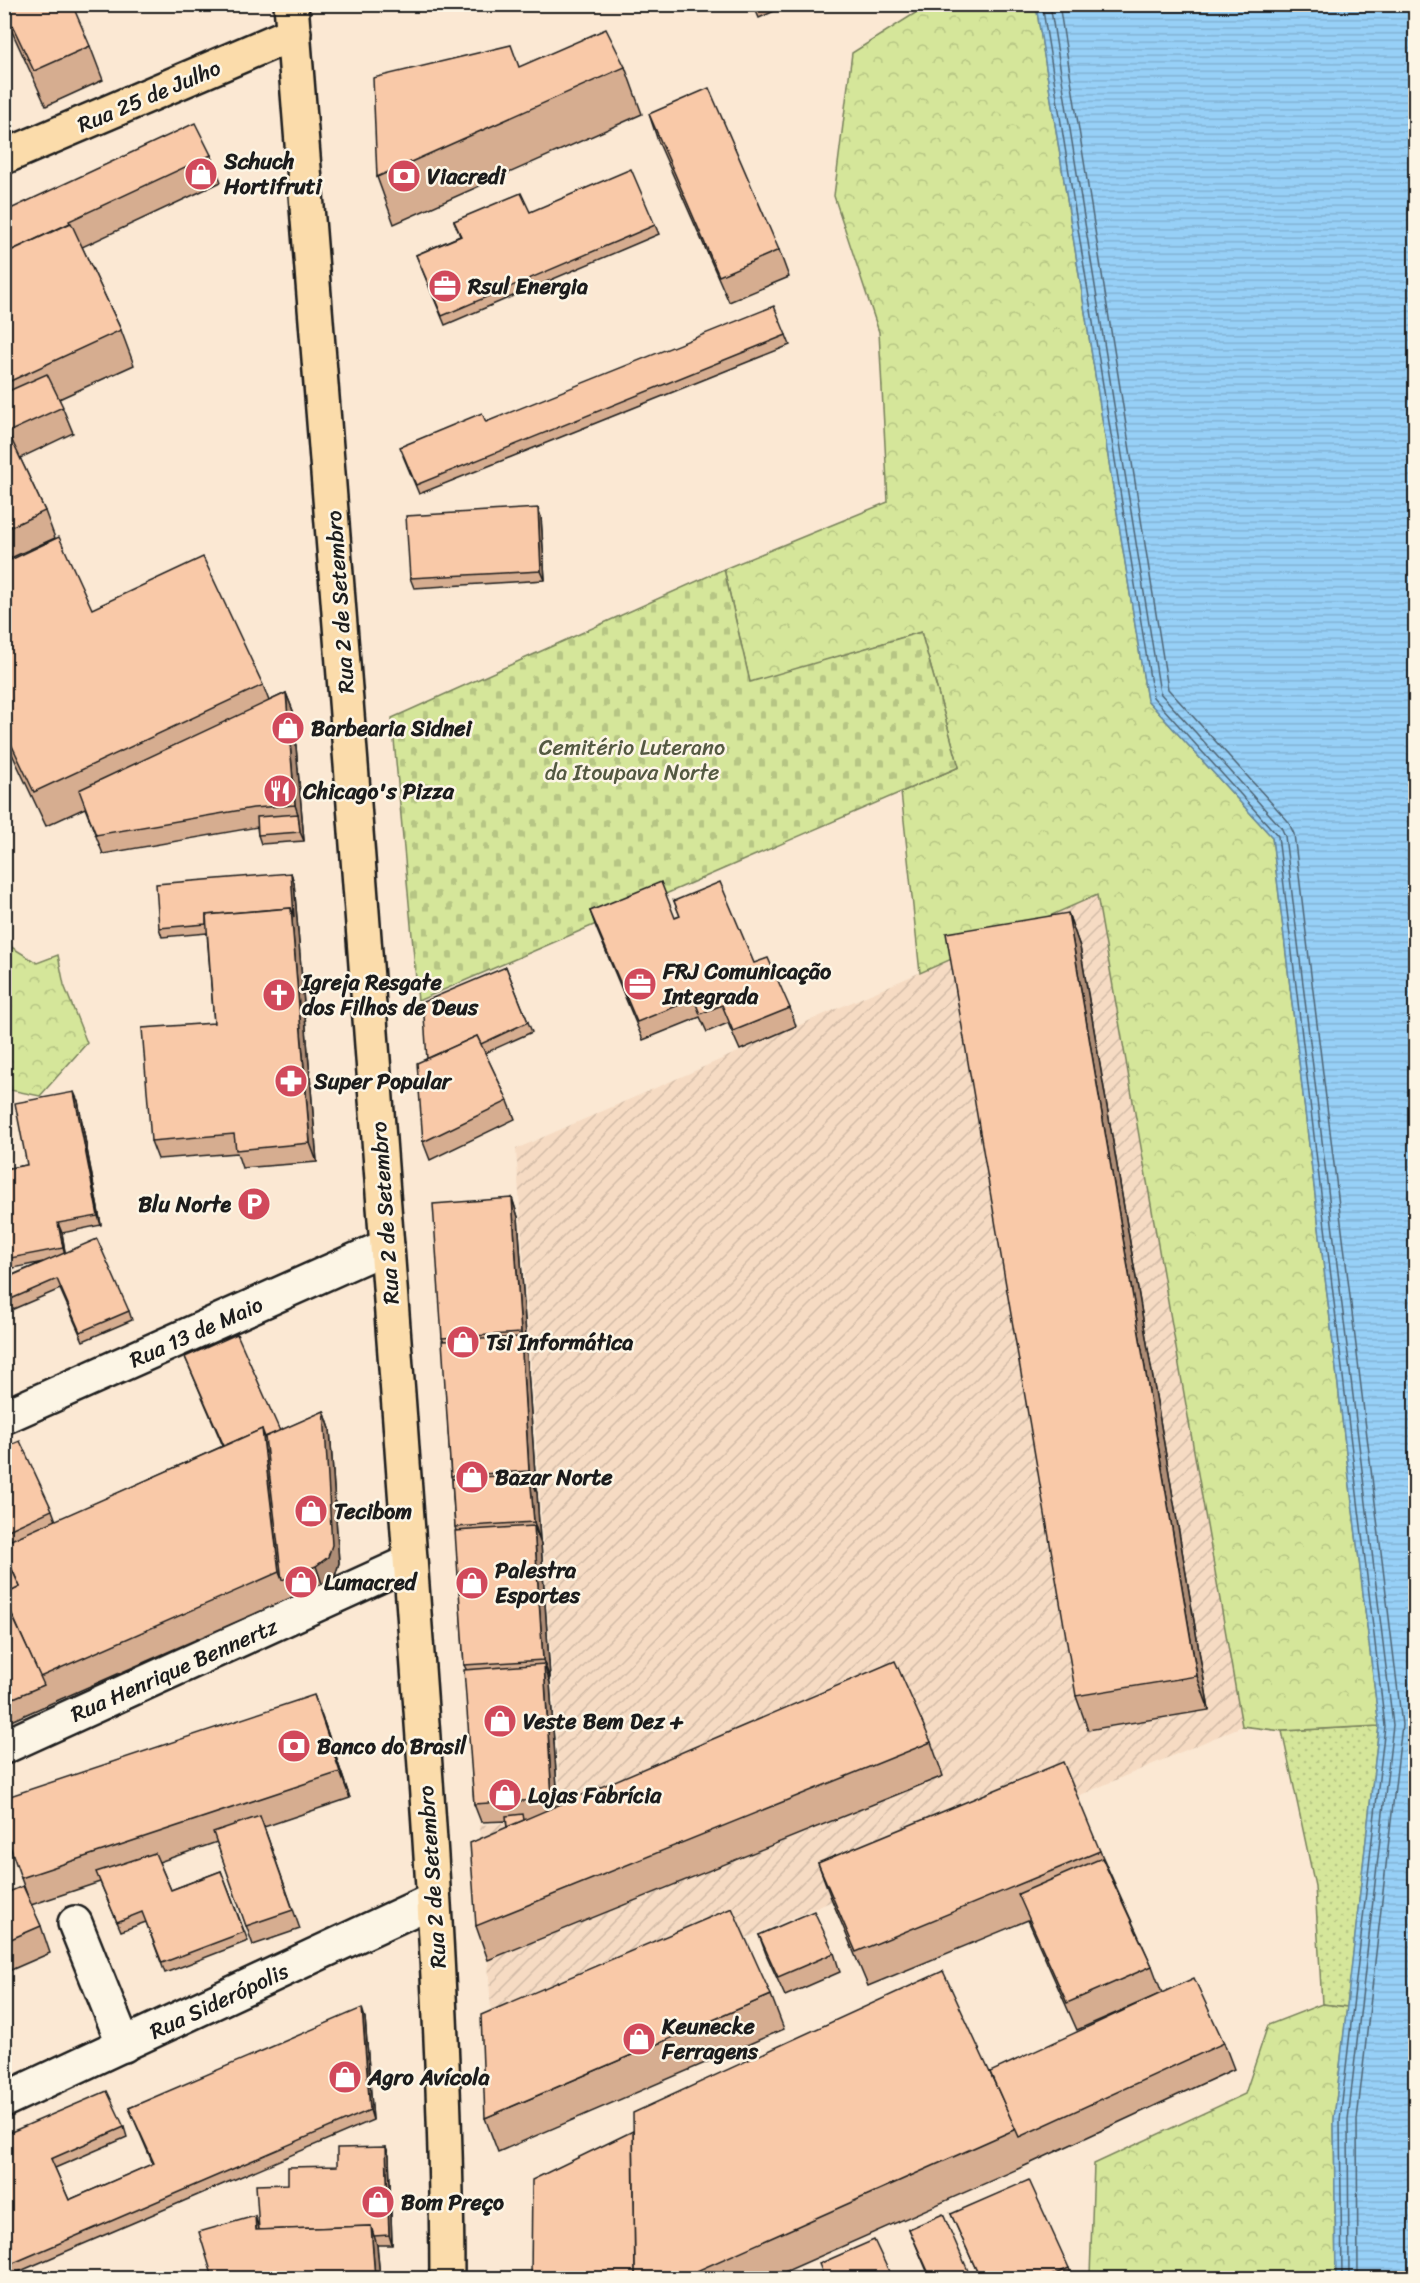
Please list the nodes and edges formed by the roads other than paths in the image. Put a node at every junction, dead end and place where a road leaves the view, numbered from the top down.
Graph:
1 (293, 19) edge
2 (4, 157) edge
3 (387, 1246) junction
4 (4, 1417) edge
5 (410, 1562) junction
6 (4, 1747) edge
7 (433, 1900) junction
8 (75, 1923) dead end
9 (124, 2045) junction
10 (4, 2100) edge
11 (447, 2278) edge

1 - 2 main road, Rua 25 de Julho
1 - 3 main road, Rua 2 de Setembro
3 - 4 street, Rua 13 de Maio
3 - 5 main road, Rua 2 de Setembro
5 - 6 street, Rua Henrique Bennertz
5 - 7 main road, Rua 2 de Setembro
7 - 9 street, Rua Siderópolis
7 - 11 main road, Rua 2 de Setembro
8 - 9 street
9 - 10 street, Rua Siderópolis

